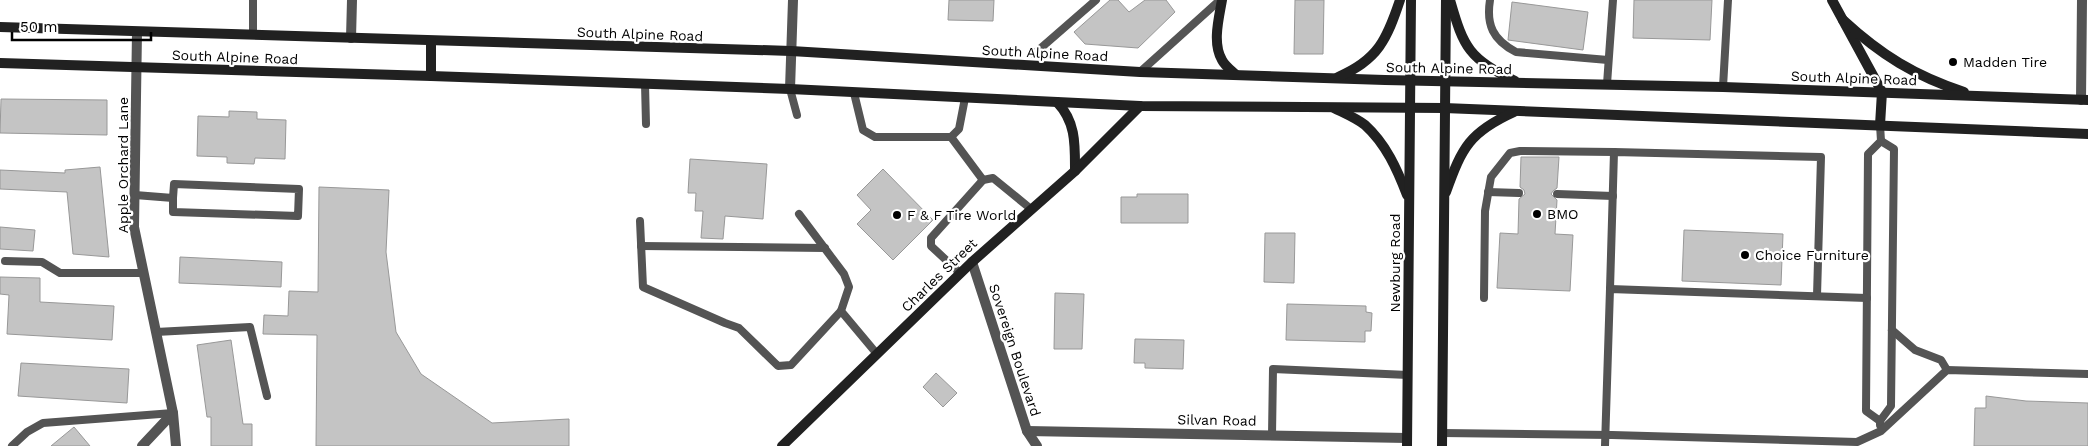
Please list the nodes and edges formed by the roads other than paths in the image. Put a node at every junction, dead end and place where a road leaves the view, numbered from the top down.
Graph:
1 (253, 0) edge
2 (352, 0) edge
3 (793, 0) edge
4 (1096, 0) edge
5 (1221, 0) edge
6 (1400, 0) edge
7 (1411, 0) edge
8 (1446, 0) edge
9 (1450, 0) edge
10 (1490, 0) edge
11 (1613, 0) edge
12 (1728, 0) edge
13 (1832, 0) edge
14 (2082, 0) edge
15 (1843, 20) junction
16 (0, 27) edge
17 (137, 32) junction
18 (253, 35) junction
19 (351, 38) junction
20 (431, 41) junction
21 (791, 51) junction
22 (1034, 54) dead end
23 (2085, 54) edge
24 (1608, 60) junction
25 (0, 63) edge
26 (137, 68) junction
27 (1140, 72) junction
28 (1236, 75) junction
29 (431, 76) junction
30 (1335, 79) junction
31 (1410, 80) junction
32 (1444, 81) junction
33 (1518, 83) junction
34 (645, 84) junction
35 (1607, 84) junction
36 (1723, 87) junction
37 (790, 89) junction
38 (1882, 92) junction
39 (854, 93) junction
40 (1977, 96) junction
41 (965, 98) junction
42 (2085, 100) edge
43 (1056, 102) junction
44 (1140, 106) junction
45 (1333, 107) junction
46 (1410, 107) junction
47 (1444, 108) junction
48 (1518, 110) junction
49 (797, 115) dead end
50 (646, 124) dead end
51 (1880, 125) junction
52 (2088, 134) edge
53 (951, 137) junction
54 (1881, 141) junction
55 (1614, 152) junction
56 (1075, 170) junction
57 (983, 180) junction
58 (1488, 192) junction
59 (1519, 193) dead end
60 (1557, 194) dead end
61 (135, 195) junction
62 (1613, 196) junction
63 (173, 198) junction
64 (1444, 201) junction
65 (1409, 202) junction
66 (1031, 209) junction
67 (799, 214) dead end
68 (640, 221) dead end
69 (641, 246) junction
70 (825, 248) junction
71 (5, 261) dead end
72 (972, 262) junction
73 (144, 273) junction
74 (960, 273) junction
75 (1610, 289) junction
76 (1817, 296) junction
77 (1484, 298) dead end
78 (1867, 298) junction
79 (842, 311) junction
80 (1892, 330) junction
81 (156, 332) junction
82 (876, 354) junction
83 (1947, 370) junction
84 (2088, 374) edge
85 (1408, 375) junction
86 (267, 396) dead end
87 (173, 414) junction
88 (1880, 421) junction
89 (1881, 430) junction
90 (1027, 431) junction
91 (1442, 433) junction
92 (1605, 434) junction
93 (1272, 435) junction
94 (1407, 442) edge
95 (12, 446) edge
96 (142, 446) edge
97 (176, 446) edge
98 (782, 446) edge
99 (1036, 446) edge
100 (1442, 446) edge
101 (1605, 446) edge

1 - 18 lane
2 - 19 street
3 - 21 street
4 - 22 lane
5 - 27 lane
5 - 28 main road
6 - 30 main road
7 - 31 main road, Newburg Road
8 - 32 main road
9 - 33 main road
10 - 24 lane
11 - 24 lane
12 - 36 lane
13 - 15 main road
14 - 23 street
15 - 38 main road
15 - 40 main road
16 - 17 main road, South Alpine Road
17 - 18 main road, South Alpine Road
17 - 26 street, Apple Orchard Lane
18 - 19 main road, South Alpine Road
19 - 20 main road, South Alpine Road
20 - 21 main road, South Alpine Road
20 - 29 main road
21 - 27 main road, South Alpine Road
21 - 37 street
23 - 42 street
24 - 35 lane
25 - 26 main road, South Alpine Road
26 - 29 main road, South Alpine Road
26 - 61 street, Apple Orchard Lane
27 - 28 main road, South Alpine Road
28 - 30 main road, South Alpine Road
29 - 34 main road, South Alpine Road
30 - 31 main road, South Alpine Road
31 - 32 main road, South Alpine Road
31 - 46 main road, Newburg Road
32 - 33 main road, South Alpine Road
32 - 47 main road
33 - 35 main road, South Alpine Road
34 - 37 main road, South Alpine Road
34 - 50 lane
35 - 36 main road, South Alpine Road
36 - 38 main road, South Alpine Road
37 - 39 main road, South Alpine Road
37 - 49 lane
38 - 40 main road, South Alpine Road
38 - 51 main road
39 - 41 main road, South Alpine Road
39 - 53 lane
40 - 42 main road, South Alpine Road
41 - 43 main road, South Alpine Road
41 - 53 lane
43 - 44 main road, South Alpine Road
43 - 56 main road
44 - 45 main road, South Alpine Road
44 - 56 main road, Charles Street
45 - 46 main road, South Alpine Road
45 - 65 main road
46 - 47 main road, South Alpine Road
46 - 65 main road, Newburg Road
47 - 48 main road, South Alpine Road
47 - 64 main road
48 - 51 main road, South Alpine Road
48 - 64 main road
51 - 52 main road, South Alpine Road
51 - 54 lane
53 - 57 lane
54 - 78 lane
54 - 80 lane
55 - 58 lane
55 - 62 lane
55 - 76 lane
56 - 66 main road, Charles Street
57 - 66 lane
57 - 74 lane
58 - 59 lane
58 - 77 lane
60 - 62 lane
61 - 63 lane
61 - 73 street, Apple Orchard Lane
62 - 75 lane
63 - 63 lane
64 - 91 main road
65 - 85 main road, Newburg Road
66 - 72 main road, Charles Street
67 - 70 lane
68 - 69 lane
69 - 70 lane
69 - 79 lane
70 - 79 lane
71 - 73 lane
72 - 74 main road, Charles Street
72 - 90 street, Sovereign Boulevard
73 - 81 street, Apple Orchard Lane
74 - 82 main road, Charles Street
75 - 76 lane
75 - 92 lane
76 - 78 lane
78 - 88 lane
79 - 82 lane
80 - 83 lane
80 - 88 lane
81 - 86 lane
81 - 87 street, Apple Orchard Lane
82 - 98 main road, Charles Street
83 - 84 lane
83 - 89 lane
85 - 93 lane
85 - 94 main road, Newburg Road
87 - 95 lane
87 - 96 street
87 - 97 street, Apple Orchard Lane
88 - 89 lane
89 - 92 lane
90 - 93 street, Silvan Road
90 - 99 street, Sovereign Boulevard
91 - 92 lane
91 - 100 main road
92 - 101 lane
93 - 94 street, Silvan Road

